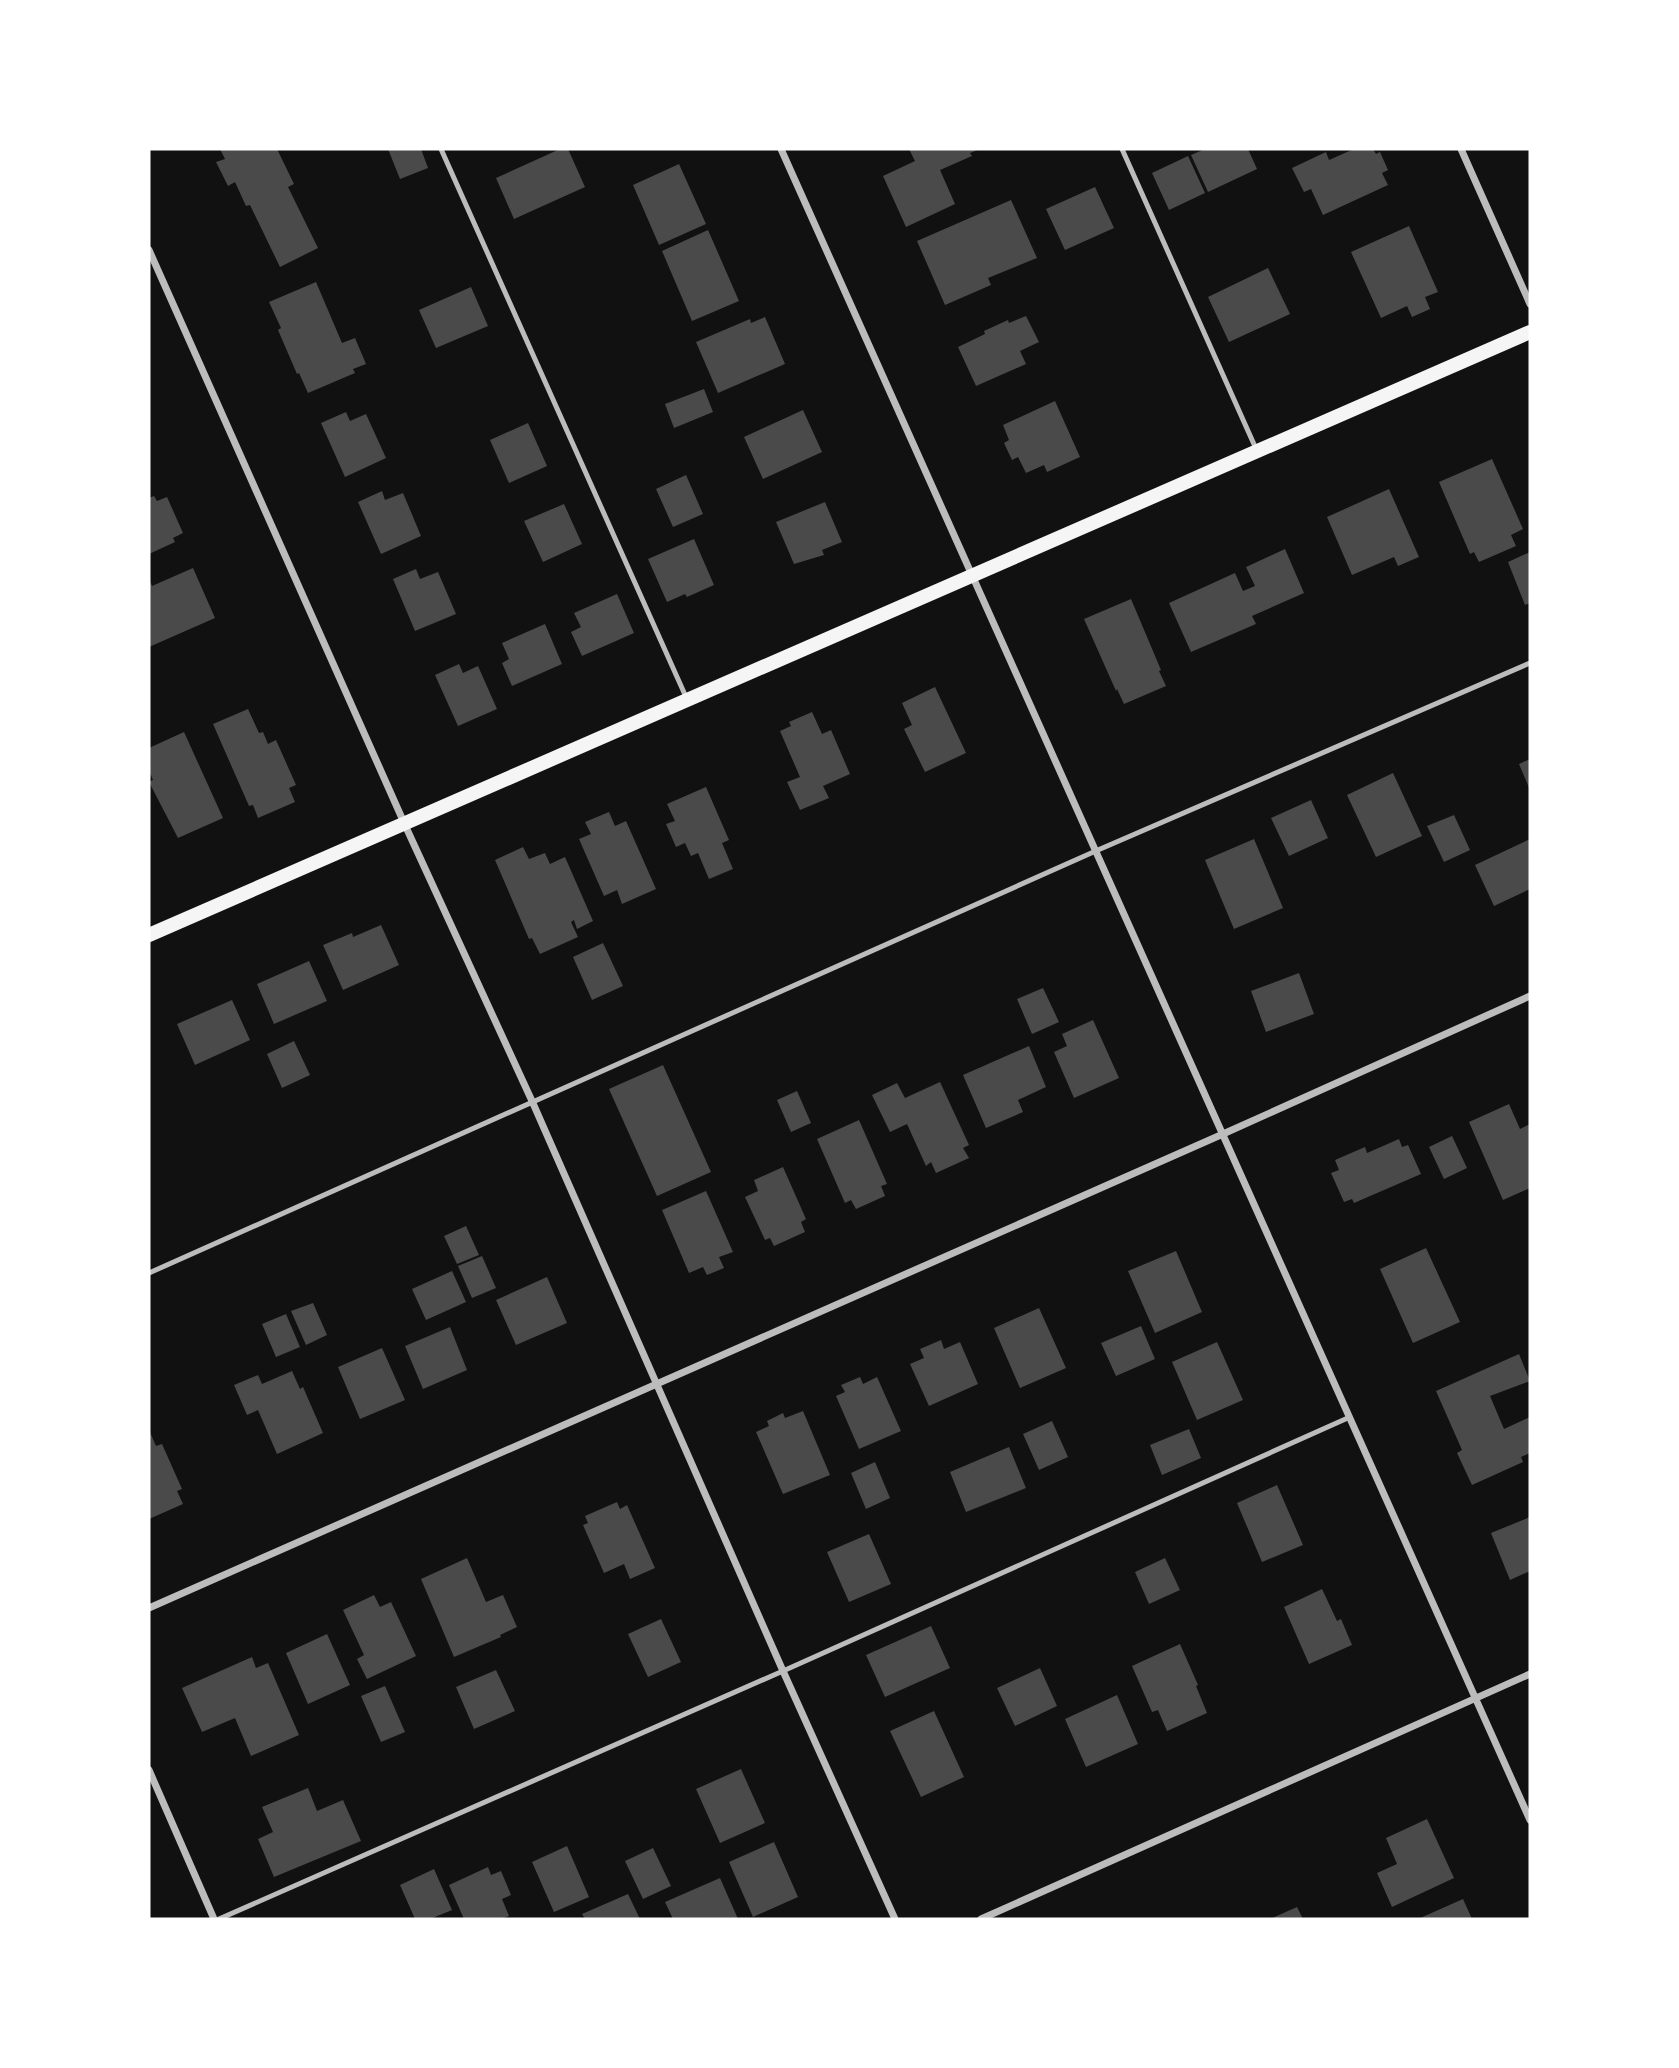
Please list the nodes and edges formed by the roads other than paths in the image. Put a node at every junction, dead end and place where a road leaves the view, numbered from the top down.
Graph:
1 (440, 149) edge
2 (781, 149) edge
3 (1122, 149) edge
4 (1461, 149) edge
5 (149, 250) edge
6 (1530, 304) edge
7 (1530, 332) edge
8 (1257, 451) junction
9 (972, 576) junction
10 (1530, 663) edge
11 (687, 700) junction
12 (405, 825) junction
13 (1098, 850) junction
14 (149, 935) edge
15 (1530, 996) edge
16 (532, 1101) junction
17 (1223, 1134) junction
18 (149, 1273) edge
19 (657, 1384) junction
20 (1350, 1417) junction
21 (149, 1608) edge
22 (783, 1671) junction
23 (1530, 1674) edge
24 (1476, 1698) junction
25 (149, 1770) edge
26 (1530, 1819) edge
27 (217, 1919) edge
28 (895, 1919) edge
29 (981, 1919) edge

1 - 11 lane
2 - 9 street
3 - 8 lane
4 - 6 street
5 - 12 street
7 - 8 main road
8 - 9 main road
9 - 11 main road
9 - 13 street
10 - 13 lane
11 - 12 main road
12 - 14 main road
12 - 16 street
13 - 16 lane
13 - 17 street
15 - 17 street
16 - 18 lane
16 - 19 street
17 - 19 street
17 - 20 street
19 - 21 street
19 - 22 street
20 - 22 lane
20 - 24 street
22 - 27 lane
22 - 28 street
23 - 24 street
24 - 26 street
24 - 29 street
25 - 27 street

